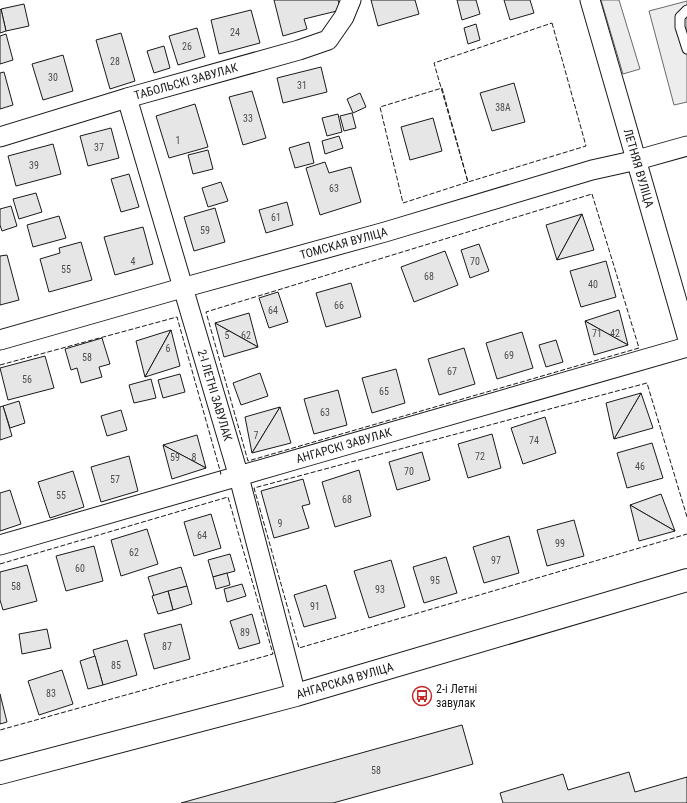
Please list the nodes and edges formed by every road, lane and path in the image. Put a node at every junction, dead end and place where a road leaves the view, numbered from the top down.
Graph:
1 (351, 0) edge
2 (590, 0) edge
3 (687, 10) edge
4 (687, 48) edge
5 (127, 98) junction
6 (0, 137) edge
7 (687, 146) edge
8 (637, 160) junction
9 (182, 288) junction
10 (687, 336) edge
11 (0, 340) edge
12 (687, 347) edge
13 (238, 477) junction
14 (0, 545) edge
15 (687, 580) edge
16 (296, 695) junction
17 (0, 773) edge

1 - 5 street, ТАБОЛЬСКІ ЗАВУЛАК
2 - 8 street, ЛЕТНЯЯ ВУЛІЦА
3 - 4 lane
5 - 6 street, ТАБОЛЬСКІ ЗАВУЛАК
5 - 9 street, 2-І ЛЕТНІ ЗАВУЛАК
7 - 8 street, ТОМСКАЯ ВУЛІЦА
8 - 9 street, ТОМСКАЯ ВУЛІЦА
8 - 10 street, ЛЕТНЯЯ ВУЛІЦА
9 - 11 street, ТОМСКАЯ ВУЛІЦА
9 - 13 street, 2-І ЛЕТНІ ЗАВУЛАК
12 - 13 street, АНГАРСКІ ЗАВУЛАК
13 - 14 street, АНГАРСКІ ЗАВУЛАК
13 - 16 street, 2-І ЛЕТНІ ЗАВУЛАК
15 - 16 main road, АНГАРСКАЯ ВУЛІЦА
16 - 17 main road, АНГАРСКАЯ ВУЛІЦА

